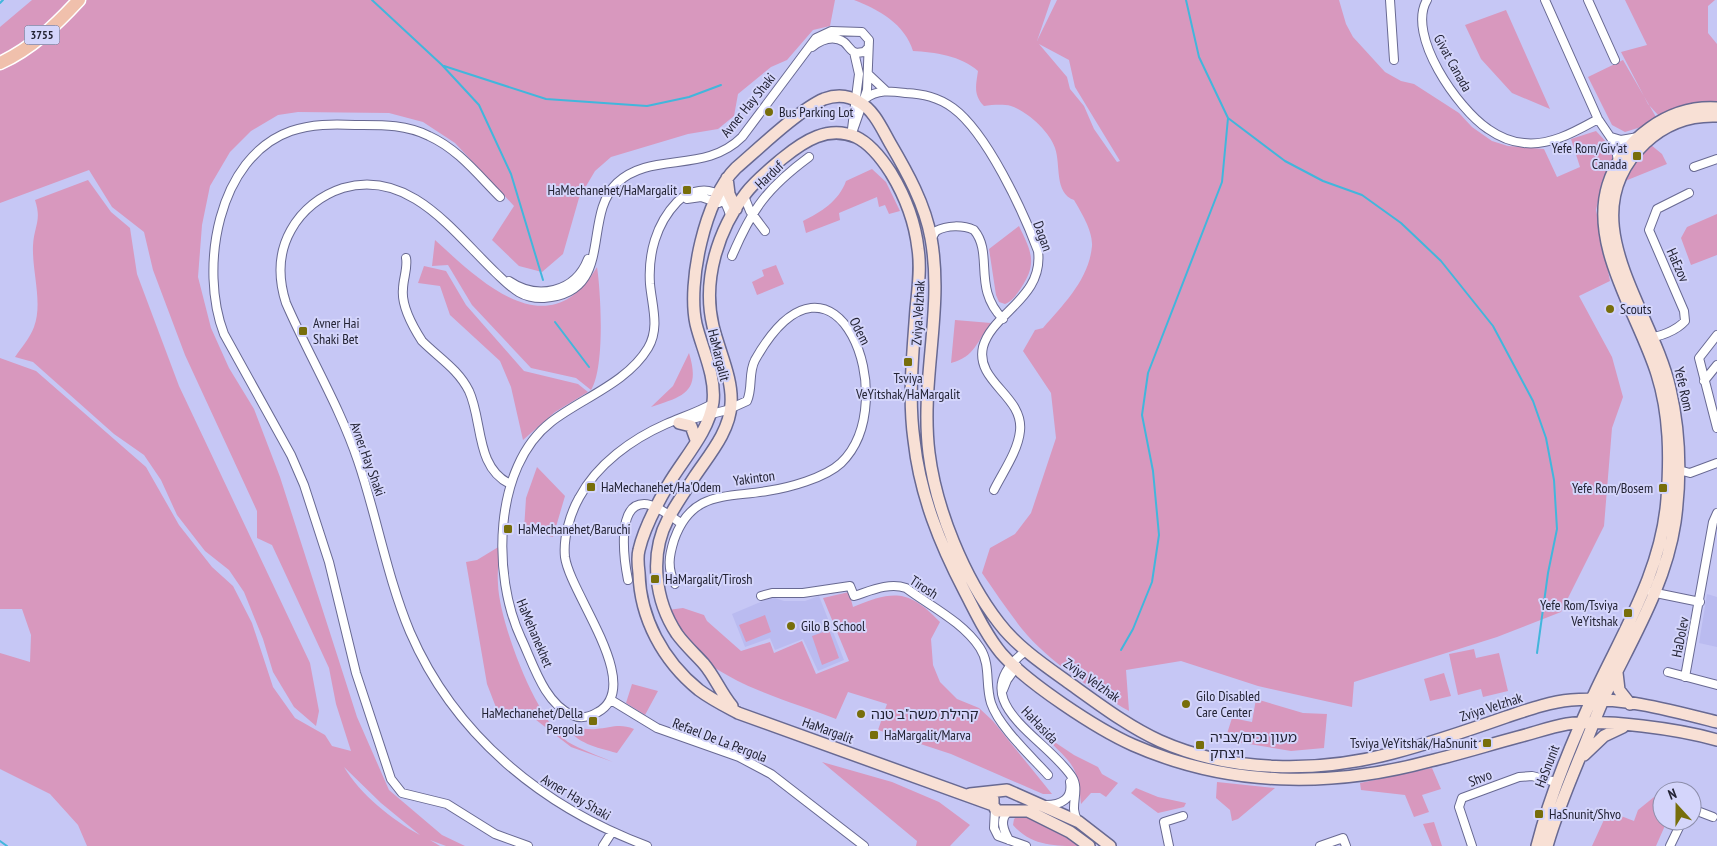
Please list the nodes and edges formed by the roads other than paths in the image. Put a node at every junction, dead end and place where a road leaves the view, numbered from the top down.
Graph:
1 (79, 0) edge
2 (1390, 0) edge
3 (1427, 0) edge
4 (1545, 0) edge
5 (1588, 0) edge
6 (853, 33) junction
7 (868, 48) junction
8 (851, 49) junction
9 (807, 52) junction
10 (1394, 60) dead end
11 (1615, 60) dead end
12 (0, 63) edge
13 (869, 75) junction
14 (886, 91) junction
15 (861, 101) junction
16 (1717, 108) edge
17 (1717, 116) edge
18 (1598, 119) junction
19 (1644, 133) junction
20 (851, 136) junction
21 (1611, 137) junction
22 (809, 157) dead end
23 (1717, 159) edge
24 (1618, 164) junction
25 (1694, 167) dead end
26 (726, 178) junction
27 (1689, 193) dead end
28 (744, 196) junction
29 (500, 198) dead end
30 (717, 198) junction
31 (731, 211) junction
32 (752, 214) junction
33 (926, 218) junction
34 (944, 227) junction
35 (764, 231) dead end
36 (931, 240) junction
37 (732, 256) dead end
38 (406, 258) dead end
39 (1003, 318) junction
40 (1717, 334) edge
41 (1648, 337) junction
42 (1717, 365) edge
43 (1704, 381) junction
44 (731, 403) junction
45 (712, 407) junction
46 (679, 423) junction
47 (1717, 428) edge
48 (645, 434) junction
49 (696, 440) junction
50 (855, 445) joint
51 (1717, 464) edge
52 (1673, 468) junction
53 (510, 484) junction
54 (994, 490) dead end
55 (656, 508) junction
56 (1717, 514) edge
57 (669, 516) junction
58 (682, 523) junction
59 (1717, 529) edge
60 (1711, 536) junction
61 (628, 580) dead end
62 (675, 584) dead end
63 (1650, 592) junction
64 (761, 596) dead end
65 (1700, 602) junction
66 (1027, 650) junction
67 (1014, 666) junction
68 (1617, 672) junction
69 (1668, 672) dead end
70 (1685, 677) junction
71 (1717, 685) edge
72 (1598, 699) junction
73 (611, 700) junction
74 (1630, 704) junction
75 (738, 713) junction
76 (1018, 721) junction
77 (1717, 722) edge
78 (1581, 723) junction
79 (1594, 723) junction
80 (1628, 726) junction
81 (1009, 730) junction
82 (1717, 740) edge
83 (1578, 762) junction
84 (1066, 770) junction
85 (1048, 775) dead end
86 (1556, 782) junction
87 (999, 791) junction
88 (965, 794) junction
89 (1013, 794) junction
90 (1042, 805) junction
91 (994, 807) junction
92 (1010, 811) junction
93 (1702, 813) edge
94 (1182, 816) dead end
95 (1712, 817) dead end
96 (1079, 822) junction
97 (1677, 831) edge
98 (612, 832) junction
99 (1009, 840) junction
100 (528, 846) edge
101 (603, 846) edge
102 (647, 846) edge
103 (864, 846) edge
104 (1026, 846) edge
105 (1089, 846) edge
106 (1110, 846) edge
107 (1169, 846) edge
108 (1320, 846) edge
109 (1346, 846) edge
110 (1472, 846) edge
111 (1537, 846) edge
112 (1547, 846) edge
113 (1670, 846) edge

1 - 12 main road, 3755
2 - 10 street
3 - 18 street, Givat Canada
4 - 18 street
5 - 11 street
6 - 7 street
6 - 8 street
6 - 9 street, Avner Hay Shaki
7 - 8 street
7 - 13 street
8 - 9 street, Avner Hay Shaki
8 - 15 street
9 - 98 street, Avner Hay Shaki
13 - 14 street
13 - 15 street
14 - 15 street, Dagan
14 - 39 street, Dagan
15 - 20 street
15 - 26 street, HaMargalit
15 - 33 street, Zviya VeIzhak
16 - 19 street, Yefe Rom
17 - 41 street, Yefe Rom
18 - 21 street
19 - 21 street
19 - 24 street, Yefe Rom
20 - 28 street, HaMargalit
20 - 67 street, Zviya VeIzhak
21 - 24 street
22 - 32 street, Harduf
23 - 25 street
24 - 41 street, Yefe Rom
26 - 30 street, HaMargalit
26 - 31 street
27 - 41 street, HaEzov
28 - 31 street, HaMargalit
28 - 32 street, Harduf
29 - 100 street
30 - 31 street
30 - 45 street, HaMargalit
30 - 53 street, HaMehanekhet
31 - 32 street
31 - 44 street, HaMargalit
32 - 35 street, Harduf
32 - 37 street, Harduf
33 - 34 street
33 - 36 street, Zviya VeIzhak
34 - 36 street
34 - 39 street
36 - 66 street, Zviya VeIzhak
38 - 53 street
39 - 54 street, Dagan
40 - 43 street
41 - 52 street, Yefe Rom
42 - 43 street
43 - 47 street
44 - 45 street
44 - 50 street, Odem
44 - 57 street
45 - 46 street
45 - 48 street
45 - 49 street, HaMargalit
46 - 48 street
46 - 49 street
48 - 73 street
49 - 55 street, HaMargalit
50 - 58 street, Yakinton
51 - 52 street
52 - 63 street, Yefe Rom
53 - 73 street, HaMehanekhet
55 - 57 street
55 - 61 street
55 - 75 street, HaMargalit
56 - 60 street, HaDolev
57 - 58 street
57 - 75 street
58 - 62 street
59 - 60 street
60 - 65 street, HaDolev
63 - 65 street, HaDolev
63 - 68 street, Yefe Rom
63 - 72 street, Yefe Rom
64 - 81 street, Tirosh
65 - 70 street, HaDolev
66 - 67 street, HaHasida
66 - 72 street, Zviya VeIzhak
67 - 76 street, HaHasida
67 - 78 street, Zviya VeIzhak
68 - 72 street, Yefe Rom
68 - 74 street
69 - 70 street
70 - 71 street
72 - 74 street, Zviya VeIzhak
72 - 78 street, HaSnunit
72 - 79 street, Yefe Rom
73 - 103 street, Refael De La Pergola
74 - 77 street, Zviya VeIzhak
75 - 88 street, HaMargalit
76 - 81 street
76 - 84 street, HaHasida
78 - 79 street, Zviya VeIzhak
78 - 86 street, HaSnunit
79 - 80 street, Zviya VeIzhak
79 - 83 street, HaSnunit
80 - 82 street, Zviya VeIzhak
80 - 83 street
81 - 85 street, Tirosh
83 - 112 street, HaSnunit
84 - 90 street
84 - 96 street, HaHasida
86 - 110 street, Shvo
86 - 111 street, HaSnunit
87 - 88 street, HaMargalit
87 - 89 street
87 - 91 street
88 - 91 street, HaMargalit
89 - 90 street
89 - 92 street
90 - 96 street
91 - 92 street
91 - 99 street
92 - 99 street
92 - 105 street
93 - 95 street
94 - 107 street
96 - 106 street
97 - 113 street
98 - 101 street
98 - 102 street, Avner Hay Shaki
99 - 104 street
108 - 109 street

